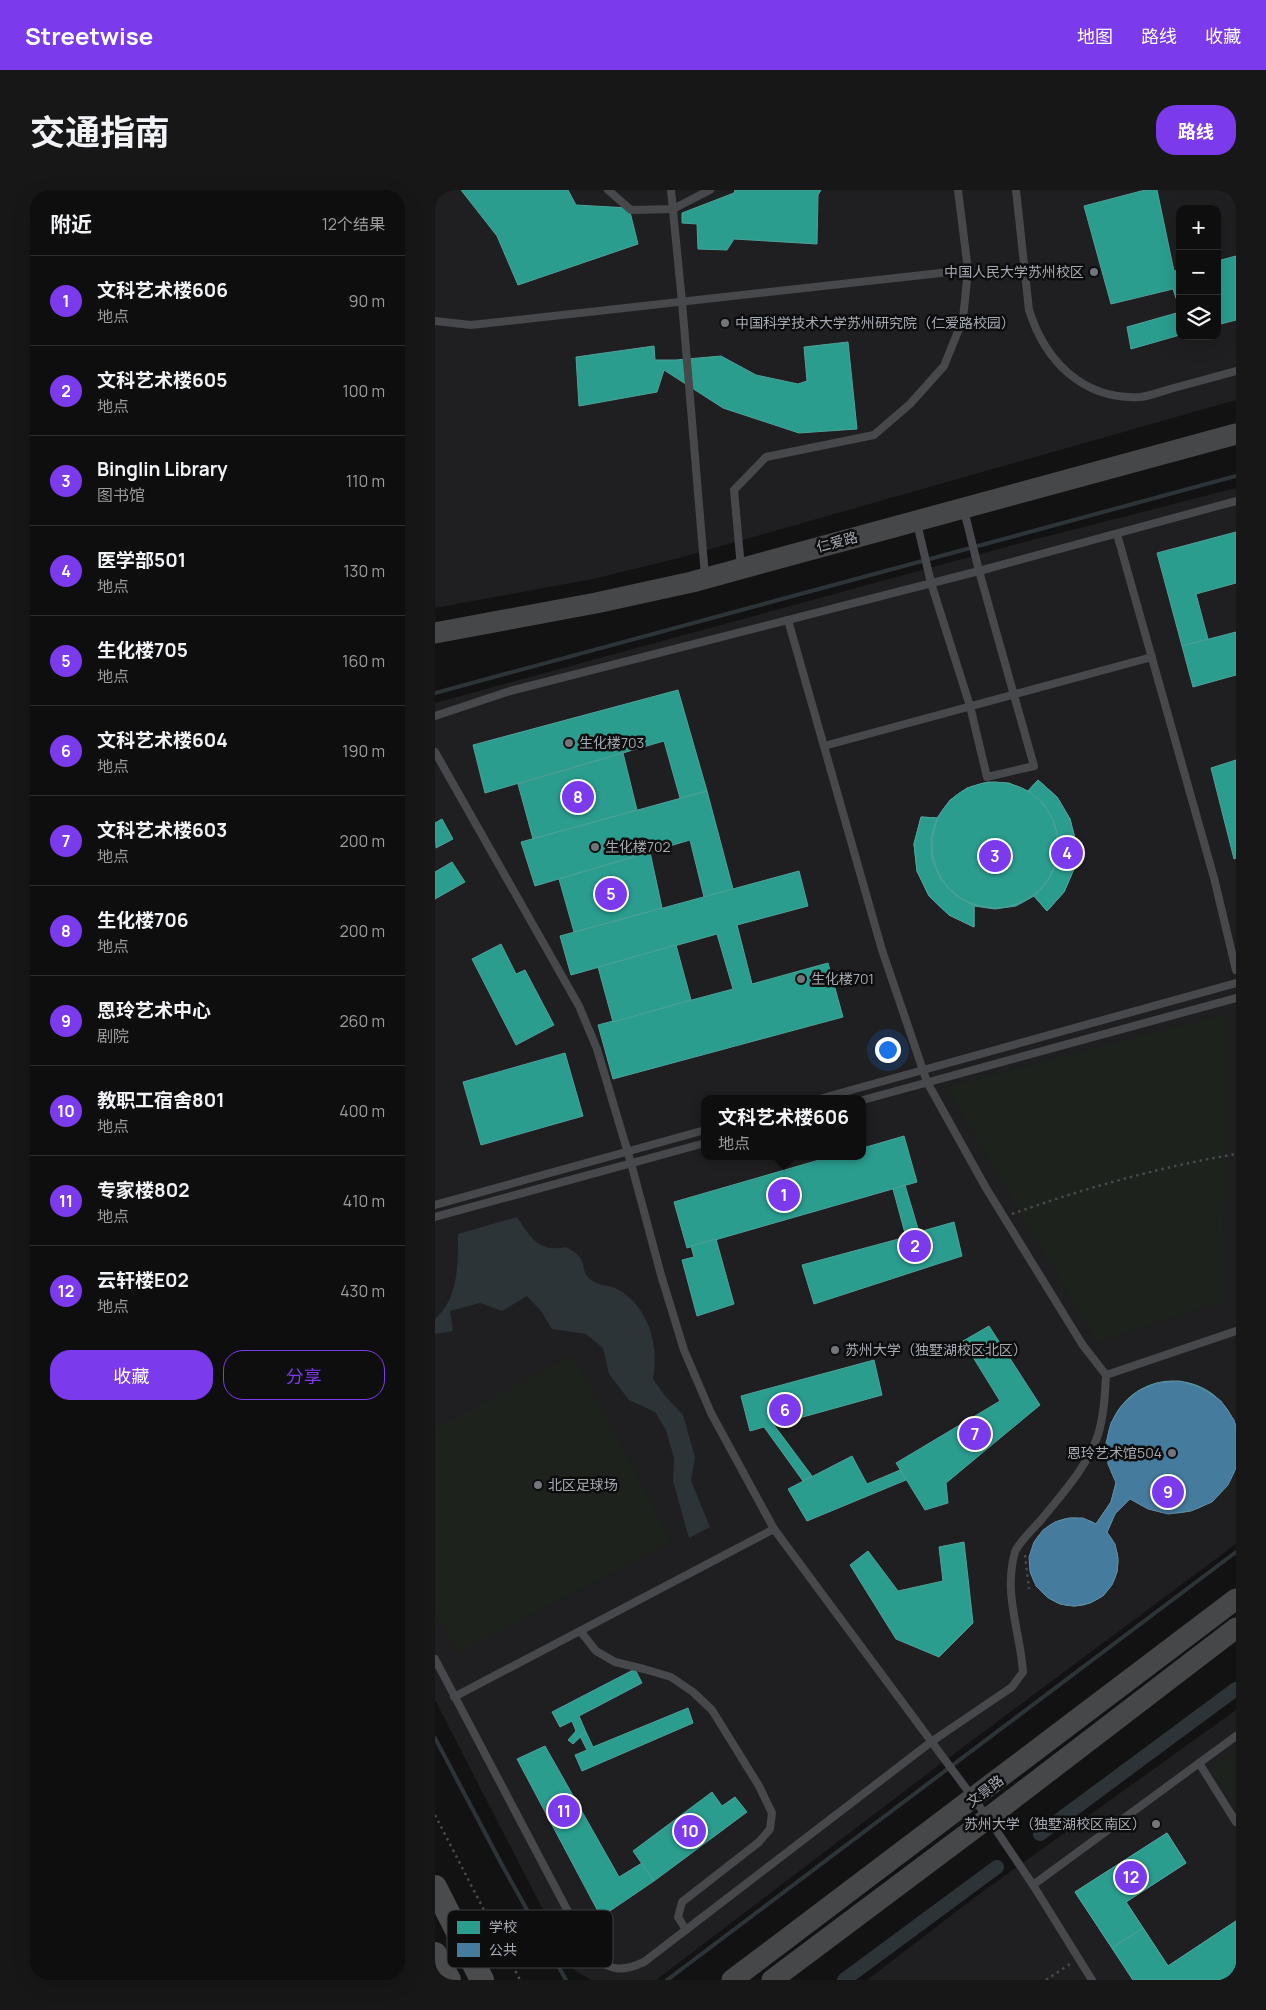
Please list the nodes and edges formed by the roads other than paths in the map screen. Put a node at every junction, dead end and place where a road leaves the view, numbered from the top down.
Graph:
1 (608, 190) edge
2 (671, 190) edge
3 (710, 190) edge
4 (959, 190) edge
5 (1016, 190) edge
6 (673, 209) junction
7 (968, 270) junction
8 (682, 302) junction
9 (435, 321) edge
10 (1236, 371) edge
11 (1236, 434) edge
12 (1236, 501) edge
13 (964, 508) junction
14 (917, 521) junction
15 (1117, 534) junction
16 (741, 568) junction
17 (979, 571) junction
18 (705, 578) junction
19 (931, 583) junction
20 (788, 620) junction
21 (435, 633) edge
22 (1152, 657) junction
23 (1013, 695) junction
24 (970, 706) junction
25 (435, 716) edge
26 (824, 746) junction
27 (435, 752) edge
28 (1236, 970) edge
29 (1236, 983) edge
30 (1236, 998) edge
31 (923, 1070) junction
32 (927, 1082) junction
33 (833, 1095) edge
34 (866, 1099) edge
35 (701, 1131) edge
36 (701, 1144) edge
37 (627, 1152) junction
38 (631, 1163) junction
39 (435, 1205) edge
40 (435, 1218) edge
41 (1236, 1330) edge
42 (1106, 1375) junction
43 (775, 1529) junction
44 (1236, 1599) edge
45 (1236, 1628) edge
46 (581, 1632) junction
47 (435, 1659) edge
48 (454, 1697) junction
49 (1236, 1736) edge
50 (931, 1742) junction
51 (1199, 1763) junction
52 (974, 1799) junction
53 (988, 1818) junction
54 (1236, 1822) edge
55 (1033, 1885) junction
56 (435, 1888) edge
57 (567, 1910) edge
58 (447, 1911) edge
59 (686, 1930) junction
60 (435, 1954) edge
61 (476, 1968) edge
62 (607, 1968) edge
63 (449, 1980) edge
64 (482, 1980) edge
65 (732, 1980) edge
66 (772, 1980) edge
67 (1093, 1980) edge

1 - 6 lane
2 - 6 lane
3 - 6 lane
4 - 7 lane
5 - 10 lane
6 - 8 lane
7 - 8 lane
7 - 16 lane
8 - 9 lane
8 - 18 lane
11 - 13 main road, 仁爱路
12 - 15 lane
13 - 14 main road, 仁爱路
13 - 17 lane
14 - 16 main road, 仁爱路
14 - 19 lane
15 - 17 lane
15 - 22 lane
16 - 18 main road, 仁爱路
17 - 19 lane
17 - 23 lane
18 - 21 main road, 仁爱路
19 - 20 lane
19 - 24 lane
20 - 25 lane
20 - 26 lane
22 - 23 lane
22 - 28 lane
23 - 24 lane
23 - 24 lane
24 - 26 lane
26 - 31 lane
27 - 37 lane
29 - 31 lane
30 - 32 lane
31 - 32 lane
31 - 33 lane
32 - 34 lane
32 - 42 lane
35 - 37 lane
36 - 38 lane
37 - 38 lane
37 - 39 lane
38 - 40 lane
38 - 43 lane
41 - 42 lane
42 - 50 lane
43 - 46 lane
43 - 50 lane
44 - 52 main road, 文景路
45 - 53 main road, 文景路
46 - 48 lane
46 - 59 lane
47 - 48 lane
48 - 57 lane
49 - 51 lane
50 - 52 lane
50 - 59 lane
51 - 54 lane
51 - 55 lane
52 - 53 lane
52 - 65 main road, 文景路
53 - 55 lane
53 - 66 main road, 文景路
55 - 67 lane
56 - 58 main road
59 - 62 lane
60 - 63 main road
61 - 64 main road

